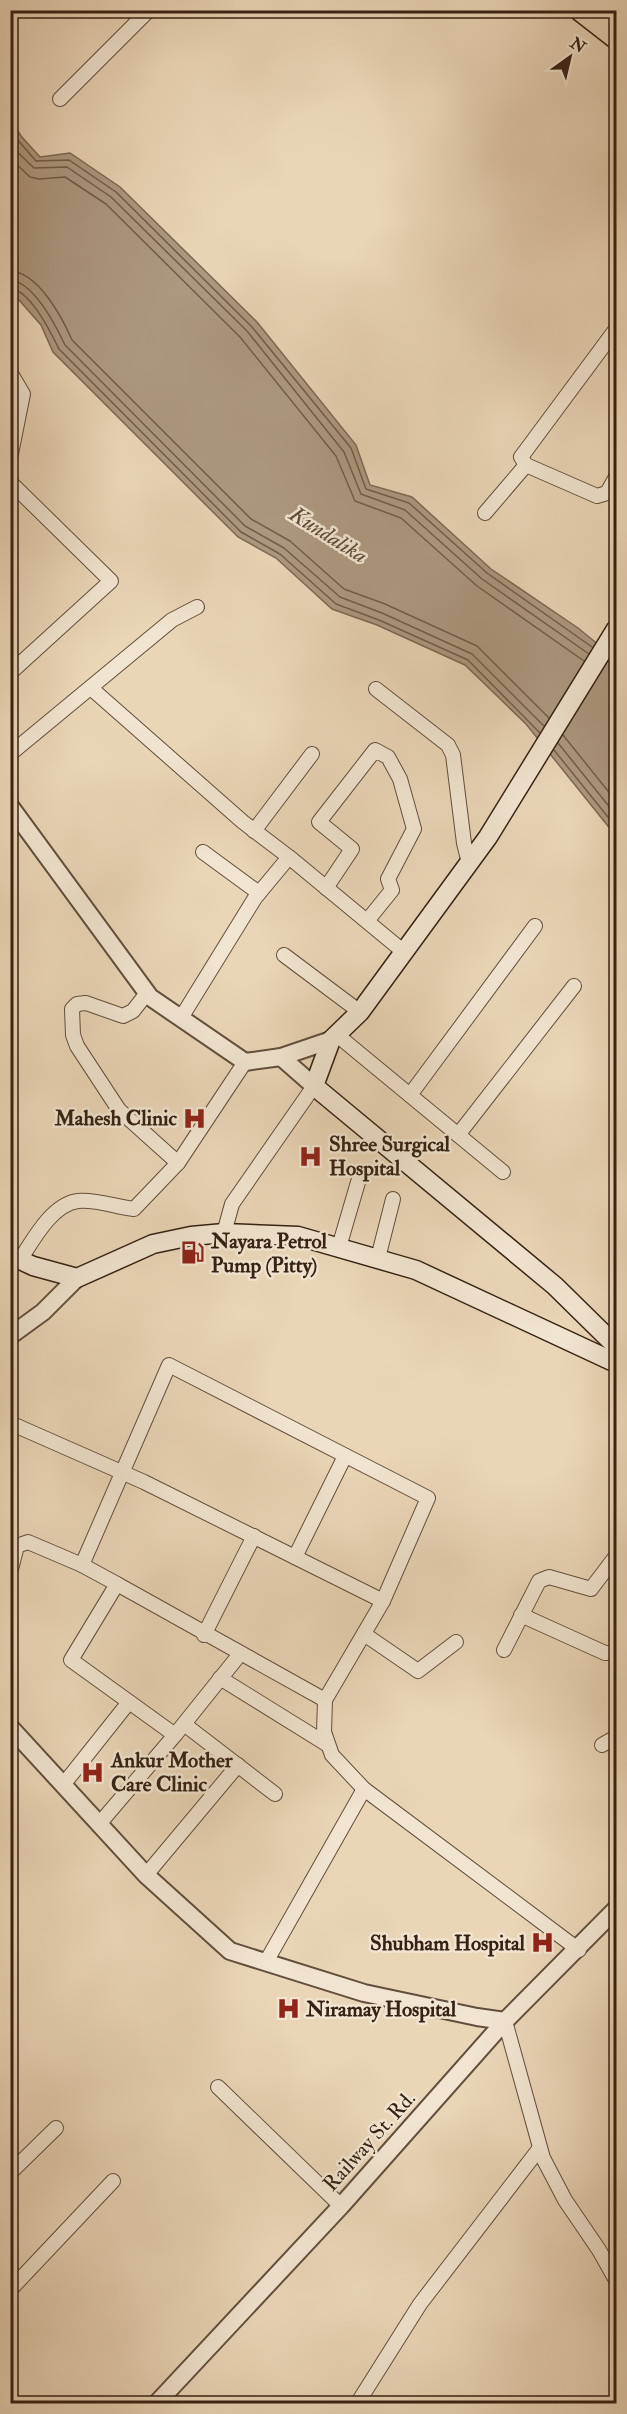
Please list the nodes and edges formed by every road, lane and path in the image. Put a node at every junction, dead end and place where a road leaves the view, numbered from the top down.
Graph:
1 (149, 10) edge
2 (580, 10) edge
3 (605, 10) edge
4 (616, 19) edge
5 (616, 39) edge
6 (60, 99) dead end
7 (616, 329) edge
8 (10, 372) edge
9 (10, 459) edge
10 (526, 465) junction
11 (10, 482) edge
12 (615, 484) edge
13 (485, 513) dead end
14 (197, 607) dead end
15 (616, 629) edge
16 (10, 673) edge
17 (92, 688) junction
18 (376, 689) dead end
19 (10, 754) edge
20 (312, 754) dead end
21 (10, 806) edge
22 (254, 831) junction
23 (202, 852) dead end
24 (289, 857) junction
25 (469, 863) junction
26 (326, 888) junction
27 (259, 893) junction
28 (367, 921) junction
29 (535, 926) dead end
30 (404, 952) junction
31 (284, 955) dead end
32 (574, 986) dead end
33 (147, 993) junction
34 (360, 1012) junction
35 (181, 1018) junction
36 (334, 1038) junction
37 (281, 1057) junction
38 (245, 1062) junction
39 (314, 1086) junction
40 (410, 1095) junction
41 (458, 1135) junction
42 (178, 1163) junction
43 (361, 1172) dead end
44 (503, 1172) dead end
45 (393, 1200) dead end
46 (224, 1233) junction
47 (339, 1247) junction
48 (15, 1258) edge
49 (378, 1258) junction
50 (77, 1278) junction
51 (10, 1336) edge
52 (616, 1346) edge
53 (616, 1363) edge
54 (10, 1423) edge
55 (345, 1456) junction
56 (121, 1471) junction
57 (254, 1536) junction
58 (616, 1556) edge
59 (296, 1557) junction
60 (82, 1565) junction
61 (10, 1573) edge
62 (117, 1584) junction
63 (383, 1601) junction
64 (521, 1615) junction
65 (364, 1634) junction
66 (204, 1635) junction
67 (456, 1642) dead end
68 (504, 1650) dead end
69 (616, 1653) edge
70 (240, 1654) junction
71 (220, 1678) junction
72 (325, 1700) junction
73 (129, 1702) junction
74 (10, 1727) edge
75 (180, 1730) junction
76 (616, 1737) edge
77 (328, 1745) junction
78 (602, 1745) dead end
79 (238, 1766) junction
80 (63, 1785) junction
81 (364, 1789) junction
82 (275, 1794) dead end
83 (100, 1823) junction
84 (146, 1875) junction
85 (616, 1909) edge
86 (579, 1950) junction
87 (266, 1962) junction
88 (505, 2021) junction
89 (218, 2087) dead end
90 (56, 2128) dead end
91 (539, 2149) junction
92 (10, 2173) edge
93 (113, 2181) dead end
94 (341, 2206) junction
95 (599, 2250) junction
96 (616, 2256) edge
97 (616, 2280) edge
98 (10, 2290) edge
99 (156, 2403) edge
100 (357, 2403) edge

1 - 6 street
2 - 5 main road
3 - 4 main road
7 - 10 street
8 - 9 street
10 - 12 street
10 - 13 street
11 - 16 street
14 - 17 street
15 - 25 main road
17 - 19 street
17 - 22 street
18 - 25 street
20 - 22 street
21 - 33 street
22 - 24 street
23 - 27 street
24 - 26 street
24 - 27 street
25 - 30 main road
26 - 28 street
26 - 28 street
27 - 35 street
28 - 30 street
29 - 40 street
30 - 34 main road
31 - 34 street
32 - 41 street
33 - 35 street
33 - 42 street
34 - 36 main road
35 - 38 street
36 - 37 street
36 - 39 main road
36 - 40 street
37 - 38 street
37 - 39 street
38 - 42 street
39 - 46 street
39 - 52 main road
40 - 41 street
41 - 44 street
42 - 48 street
43 - 47 street
45 - 49 street
46 - 47 main road
46 - 50 main road
47 - 49 main road
48 - 50 main road
49 - 53 main road
50 - 51 street
54 - 56 street
55 - 56 street
55 - 59 street
55 - 63 street
56 - 57 street
56 - 60 street
57 - 59 street
57 - 66 street
58 - 64 street
59 - 63 street
60 - 61 street
60 - 62 street
62 - 66 street
62 - 73 street
63 - 65 street
64 - 68 street
64 - 69 street
65 - 67 street
65 - 72 street
66 - 70 street
70 - 71 street
70 - 72 street
71 - 75 street
71 - 77 street
72 - 77 street
73 - 75 street
73 - 80 street
74 - 80 street
75 - 79 street
75 - 83 street
76 - 78 street
77 - 81 street
79 - 82 street
79 - 84 street
80 - 83 street
81 - 86 street
81 - 87 street
83 - 84 street
84 - 87 street
85 - 86 street, Railway St. Rd.
86 - 88 street, Railway St. Rd.
87 - 88 street
88 - 91 street
88 - 94 street, Railway St. Rd.
89 - 94 street
90 - 92 street
91 - 95 street
91 - 100 street
93 - 98 street
94 - 99 street, Railway St. Rd.
95 - 96 street
95 - 97 street

